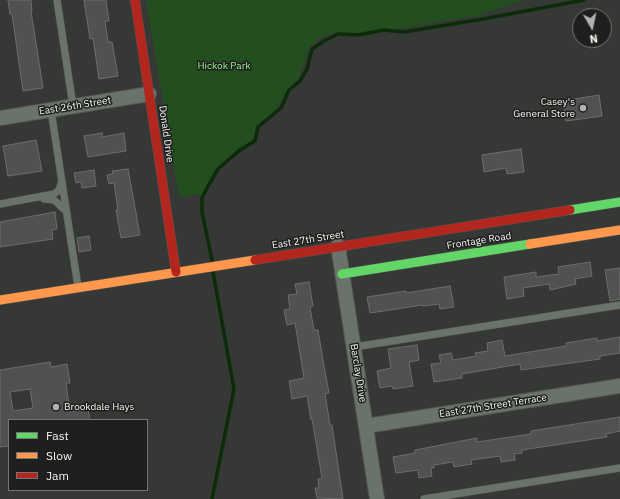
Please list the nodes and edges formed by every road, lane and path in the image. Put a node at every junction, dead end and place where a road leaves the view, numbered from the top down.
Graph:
1 (57, 0) edge
2 (135, 0) edge
3 (149, 94) junction
4 (73, 106) junction
5 (51, 110) junction
6 (0, 118) edge
7 (62, 183) junction
8 (34, 198) junction
9 (620, 202) edge
10 (0, 204) edge
11 (66, 211) junction
12 (620, 230) edge
13 (338, 246) junction
14 (176, 272) junction
15 (342, 274) junction
16 (78, 287) junction
17 (0, 300) edge
18 (620, 305) edge
19 (354, 347) junction
20 (620, 386) edge
21 (366, 426) junction
22 (620, 468) edge
23 (377, 499) edge
24 (424, 499) edge

1 - 4 lane
2 - 3 main road, Donald Drive
3 - 4 street, East 26th Street
3 - 14 main road, Donald Drive
4 - 5 street, East 26th Street
5 - 6 street, East 26th Street
5 - 7 lane
7 - 8 lane
7 - 11 lane
8 - 10 lane
8 - 11 lane
9 - 13 main road, East 27th Street
11 - 16 lane
12 - 15 main road, Frontage Road
13 - 14 main road, East 27th Street
13 - 15 street, Barclay Drive
14 - 16 main road, East 27th Street
15 - 19 street, Barclay Drive
16 - 17 main road, East 27th Street
18 - 19 lane
19 - 21 street, Barclay Drive
20 - 21 street, East 27th Street Terrace
21 - 23 street, Barclay Drive
22 - 24 lane

